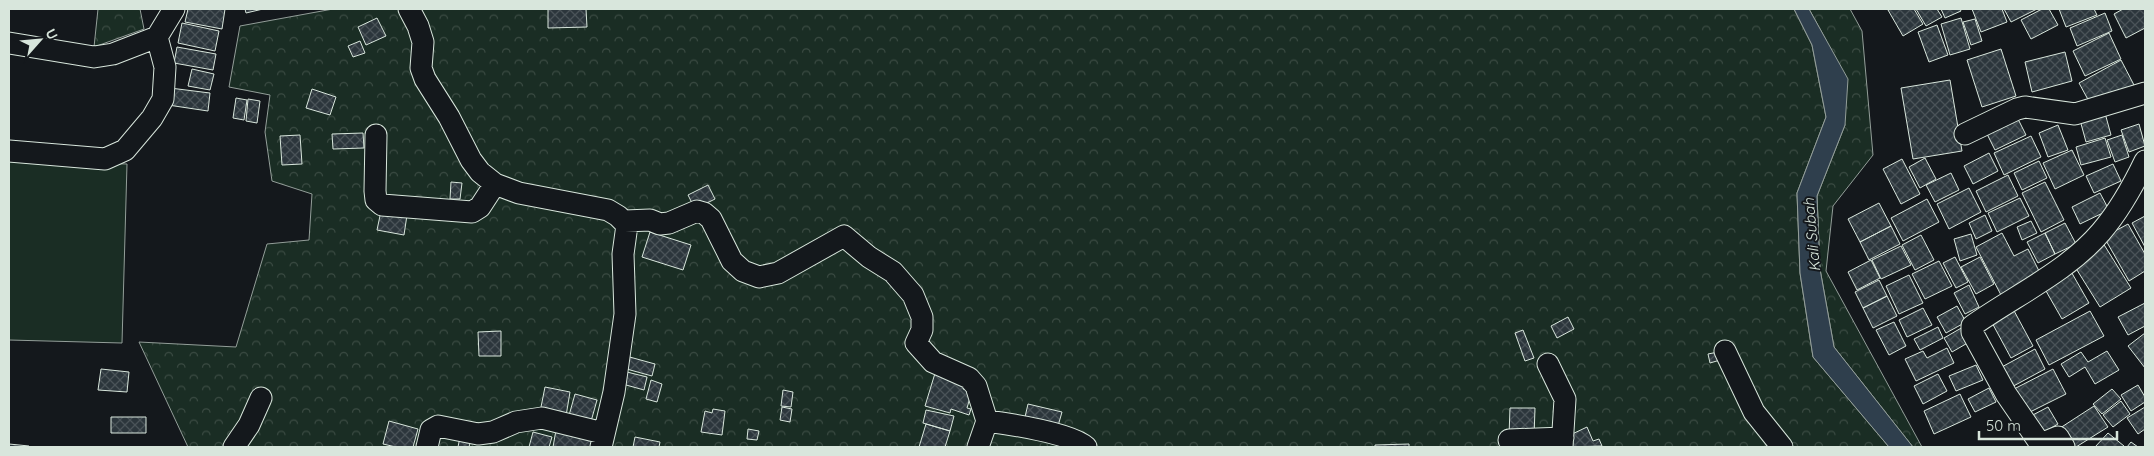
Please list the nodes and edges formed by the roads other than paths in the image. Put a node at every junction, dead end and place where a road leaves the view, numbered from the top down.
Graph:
1 (174, 9) edge
2 (410, 9) edge
3 (157, 37) junction
4 (9, 43) edge
5 (2145, 93) edge
6 (1965, 134) dead end
7 (376, 135) dead end
8 (9, 151) edge
9 (2145, 161) edge
10 (495, 184) junction
11 (625, 221) junction
12 (1725, 351) dead end
13 (1548, 364) dead end
14 (261, 398) dead end
15 (987, 421) junction
16 (602, 440) edge
17 (1509, 440) dead end
18 (1562, 443) edge
19 (234, 447) edge
20 (427, 447) edge
21 (978, 447) edge
22 (1086, 447) edge
23 (1782, 447) edge
24 (2064, 447) edge

1 - 3 street
2 - 10 street
3 - 4 street
3 - 8 street
5 - 6 street
7 - 10 street
9 - 24 street
10 - 11 street
11 - 15 street
11 - 16 street
12 - 23 street
13 - 18 street
14 - 19 street
15 - 21 street
15 - 22 street
16 - 20 street
17 - 18 street

